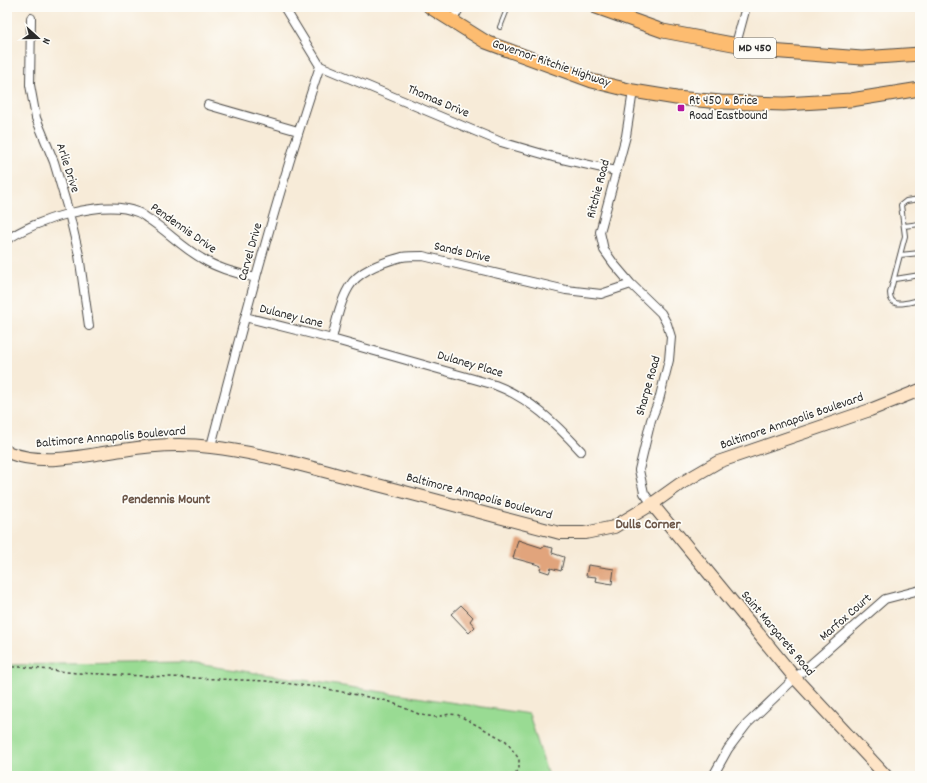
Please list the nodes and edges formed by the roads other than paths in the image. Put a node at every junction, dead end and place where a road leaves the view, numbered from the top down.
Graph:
1 (284, 7) edge
2 (430, 7) edge
3 (460, 7) edge
4 (508, 7) edge
5 (596, 7) edge
6 (746, 7) edge
7 (31, 18) dead end
8 (452, 21) junction
9 (500, 27) dead end
10 (736, 44) junction
11 (920, 54) edge
12 (320, 66) junction
13 (920, 89) edge
14 (633, 91) junction
15 (208, 104) dead end
16 (298, 131) junction
17 (616, 171) junction
18 (920, 199) edge
19 (69, 213) junction
20 (920, 224) edge
21 (904, 226) junction
22 (7, 240) edge
23 (920, 252) edge
24 (900, 255) junction
25 (920, 275) edge
26 (256, 278) junction
27 (895, 279) junction
28 (631, 284) junction
29 (920, 300) edge
30 (245, 317) junction
31 (89, 326) dead end
32 (332, 339) junction
33 (919, 388) edge
34 (210, 446) junction
35 (581, 451) dead end
36 (7, 452) edge
37 (652, 504) junction
38 (920, 590) edge
39 (795, 678) junction
40 (713, 776) edge
41 (886, 776) edge

1 - 12 street
2 - 8 main road, Governor Ritchie Highway
3 - 8 street
4 - 9 lane
5 - 10 main road, MD 450
6 - 10 street
7 - 19 street, Arlie Drive
8 - 14 main road, Governor Ritchie Highway
10 - 11 main road, MD 450
12 - 16 street, Carvel Drive
12 - 17 street, Thomas Drive
13 - 14 main road, Governor Ritchie Highway
14 - 17 street, Ritchie Road
15 - 16 street
16 - 26 street, Carvel Drive
17 - 28 street, Ritchie Road
18 - 21 lane
19 - 22 street, Pendennis Drive
19 - 26 street, Pendennis Drive
19 - 31 street, Arlie Drive
20 - 21 lane
21 - 24 lane
23 - 24 lane
24 - 27 lane
25 - 27 lane
26 - 30 street, Carvel Drive
27 - 29 lane
28 - 32 street, Sands Drive
28 - 37 street, Sharpe Road
30 - 32 street, Dulaney Lane
30 - 34 street, Carvel Drive
32 - 35 street, Dulaney Place
33 - 37 main road, Baltimore Annapolis Boulevard
34 - 36 main road, Baltimore Annapolis Boulevard
34 - 37 main road, Baltimore Annapolis Boulevard
37 - 39 main road, Saint Margarets Road
38 - 39 street, Marfox Court
39 - 40 street, Marfox Court
39 - 41 main road, Saint Margarets Road

